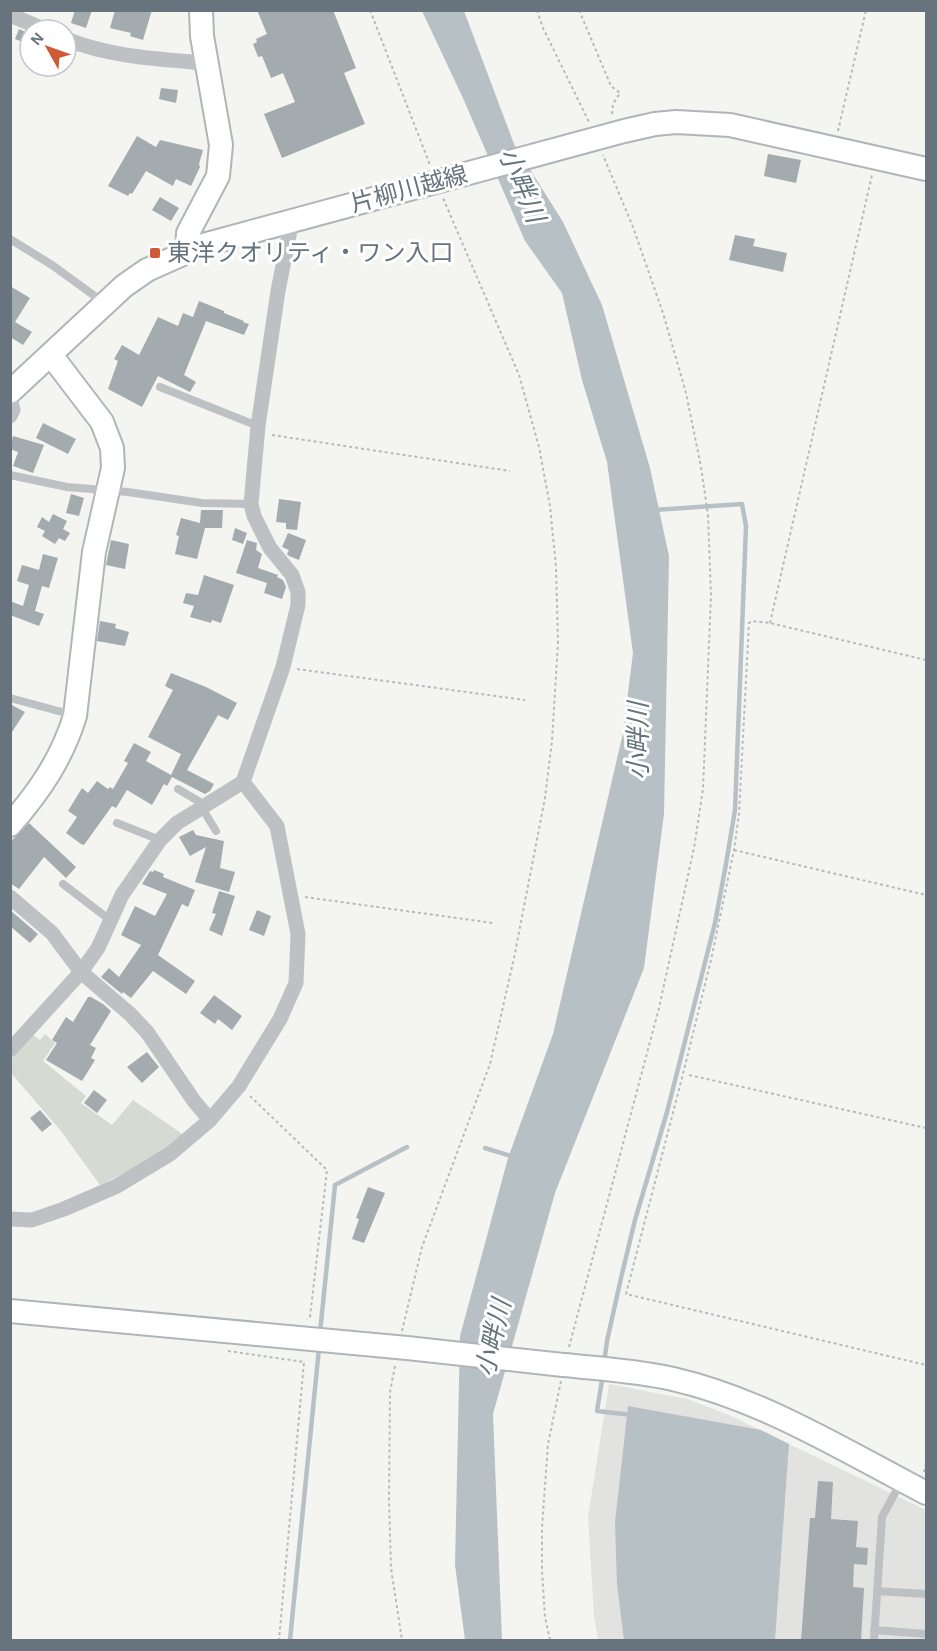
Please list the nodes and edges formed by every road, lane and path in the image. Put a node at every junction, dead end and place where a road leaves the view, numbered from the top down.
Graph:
1 (201, 10) edge
2 (370, 10) edge
3 (537, 10) edge
4 (579, 10) edge
5 (866, 10) edge
6 (78, 43) edge
7 (206, 63) junction
8 (612, 119) dead end
9 (594, 139) junction
10 (834, 148) junction
11 (876, 158) junction
12 (927, 169) edge
13 (440, 182) junction
14 (292, 220) junction
15 (10, 239) edge
16 (187, 252) junction
17 (104, 303) junction
18 (51, 355) junction
19 (160, 387) dead end
20 (10, 392) edge
21 (10, 398) edge
22 (10, 416) edge
23 (258, 429) junction
24 (510, 471) dead end
25 (10, 475) edge
26 (110, 491) junction
27 (251, 504) junction
28 (770, 623) junction
29 (927, 660) edge
30 (283, 667) junction
31 (10, 698) edge
32 (525, 700) dead end
33 (75, 716) junction
34 (243, 782) junction
35 (178, 789) dead end
36 (204, 807) junction
37 (117, 823) dead end
38 (10, 825) edge
39 (216, 831) dead end
40 (160, 840) junction
41 (734, 850) junction
42 (63, 884) dead end
43 (290, 895) junction
44 (927, 895) edge
45 (10, 897) edge
46 (110, 920) junction
47 (493, 923) dead end
48 (81, 972) junction
49 (10, 1050) edge
50 (689, 1075) dead end
51 (239, 1086) junction
52 (210, 1120) junction
53 (927, 1128) edge
54 (10, 1219) edge
55 (10, 1311) edge
56 (305, 1330) junction
57 (402, 1348) junction
58 (226, 1351) dead end
59 (564, 1365) junction
60 (927, 1365) edge
61 (902, 1480) junction
62 (927, 1493) edge
63 (877, 1591) junction
64 (927, 1594) edge
65 (874, 1630) junction
66 (927, 1634) edge
67 (279, 1641) edge
68 (402, 1641) edge
69 (550, 1641) edge
70 (874, 1641) edge

1 - 7 street
2 - 13 path
3 - 9 path
4 - 8 path
5 - 10 path
6 - 7 street
7 - 16 street
9 - 10 street, 片柳川越線
9 - 13 street, 片柳川越線
9 - 59 path
10 - 11 street, 片柳川越線
11 - 12 street, 片柳川越線
11 - 28 path
13 - 14 street, 片柳川越線
13 - 57 path
14 - 16 street, 片柳川越線
14 - 23 street
15 - 17 lane
16 - 17 street, 片柳川越線
17 - 18 street, 片柳川越線
18 - 20 street, 片柳川越線
18 - 26 street
19 - 23 lane
21 - 22 street
23 - 24 path
23 - 27 street
25 - 26 lane
26 - 27 lane
26 - 33 street
27 - 30 street
28 - 29 path
28 - 41 path
30 - 32 path
30 - 34 street
31 - 33 lane
33 - 38 street
34 - 36 street
34 - 43 street
35 - 36 lane
36 - 39 lane
36 - 40 street
37 - 40 lane
40 - 46 street
41 - 44 path
41 - 60 path
42 - 46 lane
43 - 47 path
43 - 51 street
45 - 48 street
46 - 48 street
48 - 49 street
48 - 52 street
50 - 53 path
51 - 52 street
51 - 56 path
52 - 54 street
55 - 56 street
56 - 57 street
57 - 59 street
57 - 68 path
58 - 67 path
59 - 61 street
59 - 69 path
61 - 62 street
61 - 63 lane
63 - 64 lane
63 - 65 lane
65 - 66 lane
65 - 70 lane

